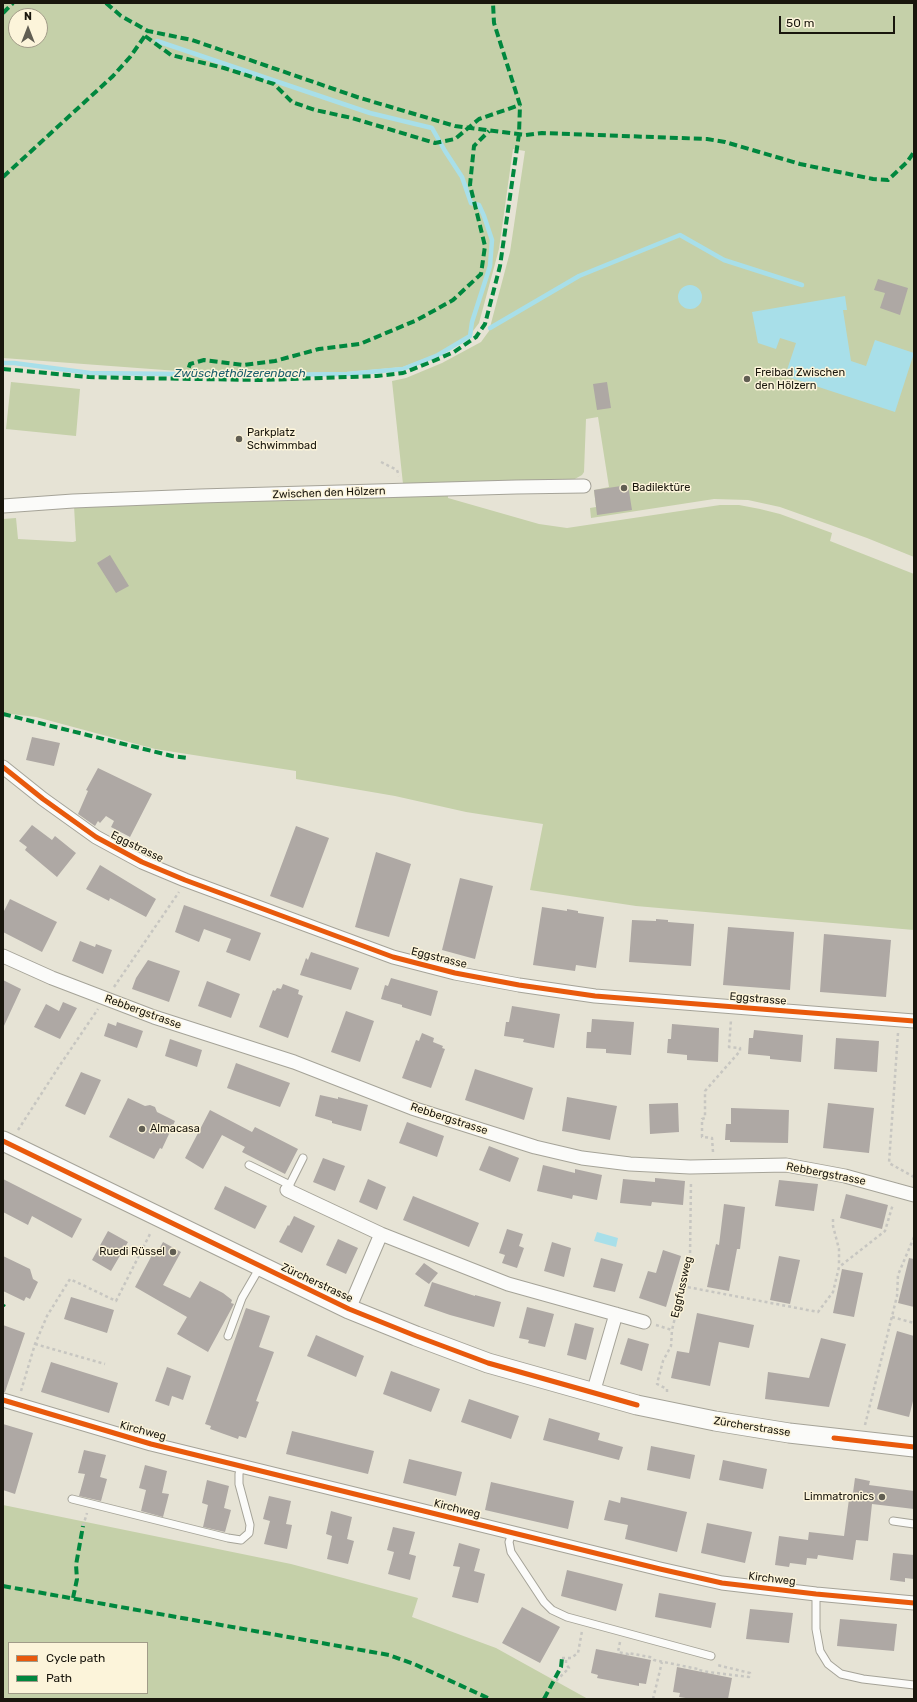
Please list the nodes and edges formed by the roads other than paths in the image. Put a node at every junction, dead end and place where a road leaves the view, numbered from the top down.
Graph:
1 (584, 486) dead end
2 (3, 506) edge
3 (3, 768) edge
4 (3, 956) edge
5 (914, 1021) edge
6 (9, 1137) edge
7 (303, 1158) dead end
8 (249, 1165) dead end
9 (288, 1188) junction
10 (914, 1195) edge
11 (381, 1234) junction
12 (260, 1266) junction
13 (349, 1309) junction
14 (616, 1314) junction
15 (644, 1322) road end
16 (228, 1336) dead end
17 (593, 1393) junction
18 (3, 1400) edge
19 (914, 1447) edge
20 (241, 1466) junction
21 (72, 1499) dead end
22 (894, 1521) dead end
23 (914, 1524) edge
24 (512, 1533) junction
25 (816, 1594) junction
26 (914, 1603) edge
27 (711, 1656) road end
28 (914, 1685) edge

1 - 2 street, Zwischen den Hölzern
3 - 5 street, Eggstrasse
4 - 10 street, Rebbergstrasse
6 - 12 main road, Zürcherstrasse
7 - 9 lane
8 - 9 lane
9 - 11 street
11 - 13 street, Zürcherstrasse
11 - 14 street
12 - 13 main road, Zürcherstrasse
12 - 16 lane
13 - 17 main road, Zürcherstrasse
14 - 15 street
14 - 17 street
17 - 19 main road, Zürcherstrasse
18 - 20 street, Kirchweg
20 - 21 lane
20 - 24 street, Kirchweg
22 - 23 lane
24 - 25 street, Kirchweg
24 - 27 lane
25 - 26 street, Kirchweg
25 - 28 lane

